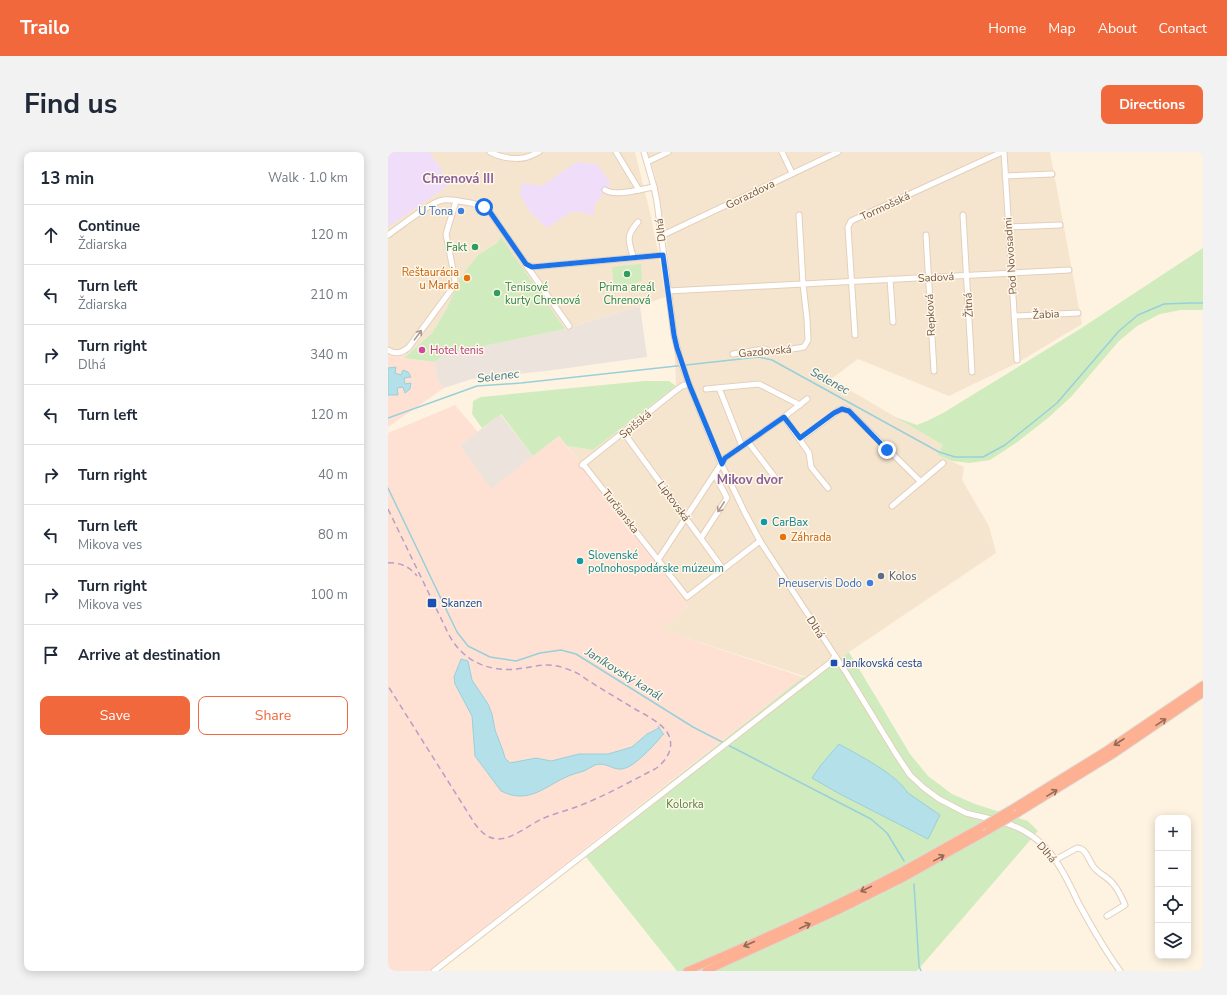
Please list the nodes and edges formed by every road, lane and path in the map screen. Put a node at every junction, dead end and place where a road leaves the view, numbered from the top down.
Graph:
1 (490, 152) edge
2 (539, 152) edge
3 (616, 152) edge
4 (644, 152) edge
5 (668, 152) edge
6 (782, 152) edge
7 (838, 152) edge
8 (1003, 152) edge
9 (647, 162) junction
10 (792, 173) junction
11 (1052, 174) dead end
12 (1005, 176) junction
13 (654, 187) junction
14 (605, 190) dead end
15 (639, 190) junction
16 (456, 200) junction
17 (799, 215) dead end
18 (962, 215) dead end
19 (638, 222) dead end
20 (1060, 225) dead end
21 (1008, 227) junction
22 (388, 235) edge
23 (926, 235) dead end
24 (661, 236) junction
25 (663, 255) junction
26 (633, 257) junction
27 (526, 264) junction
28 (1069, 270) dead end
29 (1011, 273) junction
30 (966, 275) junction
31 (928, 277) junction
32 (890, 279) junction
33 (851, 281) junction
34 (803, 284) junction
35 (668, 291) junction
36 (1078, 313) dead end
37 (1014, 316) junction
38 (893, 322) dead end
39 (569, 326) dead end
40 (855, 335) dead end
41 (388, 350) edge
42 (733, 354) dead end
43 (1017, 360) dead end
44 (934, 371) dead end
45 (972, 372) dead end
46 (689, 384) junction
47 (719, 388) junction
48 (706, 389) dead end
49 (807, 399) dead end
50 (800, 405) junction
51 (784, 417) junction
52 (624, 433) junction
53 (800, 438) junction
54 (748, 442) junction
55 (742, 446) junction
56 (943, 463) dead end
57 (582, 464) joint
58 (722, 464) junction
59 (715, 475) junction
60 (777, 480) dead end
61 (921, 482) junction
62 (828, 488) dead end
63 (892, 506) dead end
64 (686, 518) junction
65 (701, 538) junction
66 (760, 541) junction
67 (658, 560) junction
68 (723, 569) junction
69 (835, 656) junction
70 (1203, 685) edge
71 (1203, 693) edge
72 (1055, 860) junction
73 (1107, 916) dead end
74 (434, 971) edge
75 (687, 971) edge
76 (706, 971) edge
77 (1120, 971) edge

1 - 2 street
3 - 15 street
4 - 9 street, Dlhá
5 - 9 street
6 - 10 street
7 - 10 street, Gorazdova
8 - 12 street, Pod Novosadmi
8 - 33 street, Tormošská
9 - 13 street, Dlhá
10 - 24 street, Gorazdova
11 - 12 street
12 - 21 street, Pod Novosadmi
13 - 15 street
13 - 24 street, Dlhá
14 - 15 street
16 - 22 street
16 - 27 street
41 -> 16 street
17 - 34 street
18 - 30 street, Žitná
19 - 26 street, Dlhá
20 - 21 street
21 - 29 street, Pod Novosadmi
23 - 31 street, Repková
24 - 25 street, Dlhá
25 - 26 street
25 - 35 street, Dlhá
26 - 27 street
27 - 39 street
28 - 29 street, Sadová
29 - 30 street, Sadová
29 - 37 street, Pod Novosadmi
30 - 31 street, Sadová
30 - 45 street, Žitná
31 - 32 street, Sadová
31 - 44 street, Repková
32 - 33 street, Sadová
32 - 38 street
33 - 34 street, Sadová
33 - 40 street, Tormošská
34 - 35 street, Sadová
34 - 42 street, Gazdovská
35 - 46 street, Dlhá
36 - 37 street, Žabia
37 - 43 street, Pod Novosadmi
46 - 52 street, Spišská
46 - 58 street, Dlhá
47 - 48 street
47 - 50 street
47 - 55 street
49 - 50 street
50 - 51 street
51 - 53 street
51 - 54 street
52 - 57 street, Spišská
52 - 64 street, Liptovská
53 - 61 street
53 - 62 street
54 - 55 street
54 - 60 street
55 - 58 street
56 - 61 street
57 - 67 street, Turčianska
58 - 59 street
58 - 66 street, Dlhá
59 - 64 street
59 -> 65 street
61 - 63 street
64 - 65 street, Liptovská
64 - 67 street
65 - 68 street, Liptovská
66 - 68 street
66 - 69 street, Dlhá
67 - 68 street, Turčianska
69 - 72 street, Dlhá
69 - 74 street
70 -> 75 highway, bridge
76 -> 71 highway, bridge
72 - 73 street
72 - 77 street, Dlhá

